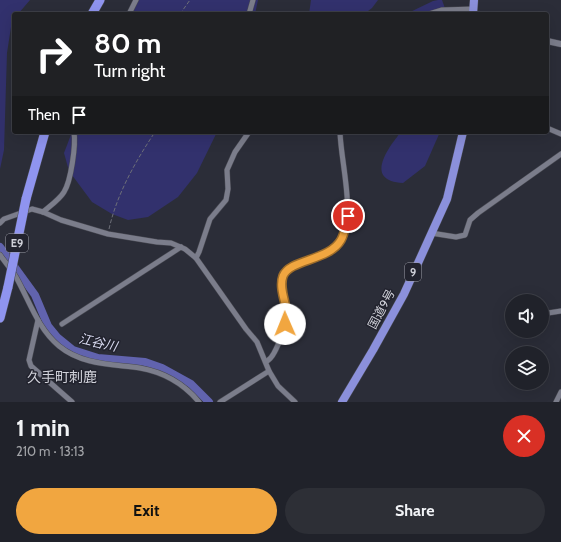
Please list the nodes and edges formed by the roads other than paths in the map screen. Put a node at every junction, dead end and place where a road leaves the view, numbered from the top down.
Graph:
1 (100, 0) edge
2 (136, 0) edge
3 (253, 0) edge
4 (474, 0) edge
5 (474, 11) edge
6 (93, 12) edge
7 (130, 12) edge
8 (250, 12) edge
9 (436, 12) edge
10 (549, 41) edge
11 (561, 44) edge
12 (549, 129) edge
13 (44, 134) edge
14 (74, 134) edge
15 (248, 134) edge
16 (340, 134) edge
17 (463, 134) edge
18 (561, 134) edge
19 (561, 154) edge
20 (43, 212) junction
21 (0, 223) edge
22 (431, 234) junction
23 (181, 247) junction
24 (0, 255) edge
25 (196, 258) junction
26 (561, 310) edge
27 (549, 313) edge
28 (0, 318) edge
29 (38, 320) junction
30 (62, 324) dead end
31 (266, 362) junction
32 (269, 371) junction
33 (561, 392) edge
34 (72, 402) edge
35 (199, 402) edge
36 (220, 402) edge
37 (295, 402) edge
38 (342, 402) edge
39 (556, 402) edge

1 - 6 highway
2 - 7 street
3 - 8 street
4 - 5 highway
5 - 9 street
10 - 11 street
12 - 18 street
13 - 28 highway, E9, bridge
14 - 20 street
15 - 25 street
16 - 31 street
17 - 22 highway, 国道9号 / 9
19 - 22 street
20 - 21 street
20 - 23 street
22 - 38 highway, 国道9号 / 9
23 - 25 street
23 - 30 street
24 - 29 street
25 - 31 street
26 - 27 street
29 - 34 street
29 - 35 street
31 - 32 street
32 - 36 street
32 - 37 street
33 - 39 street

